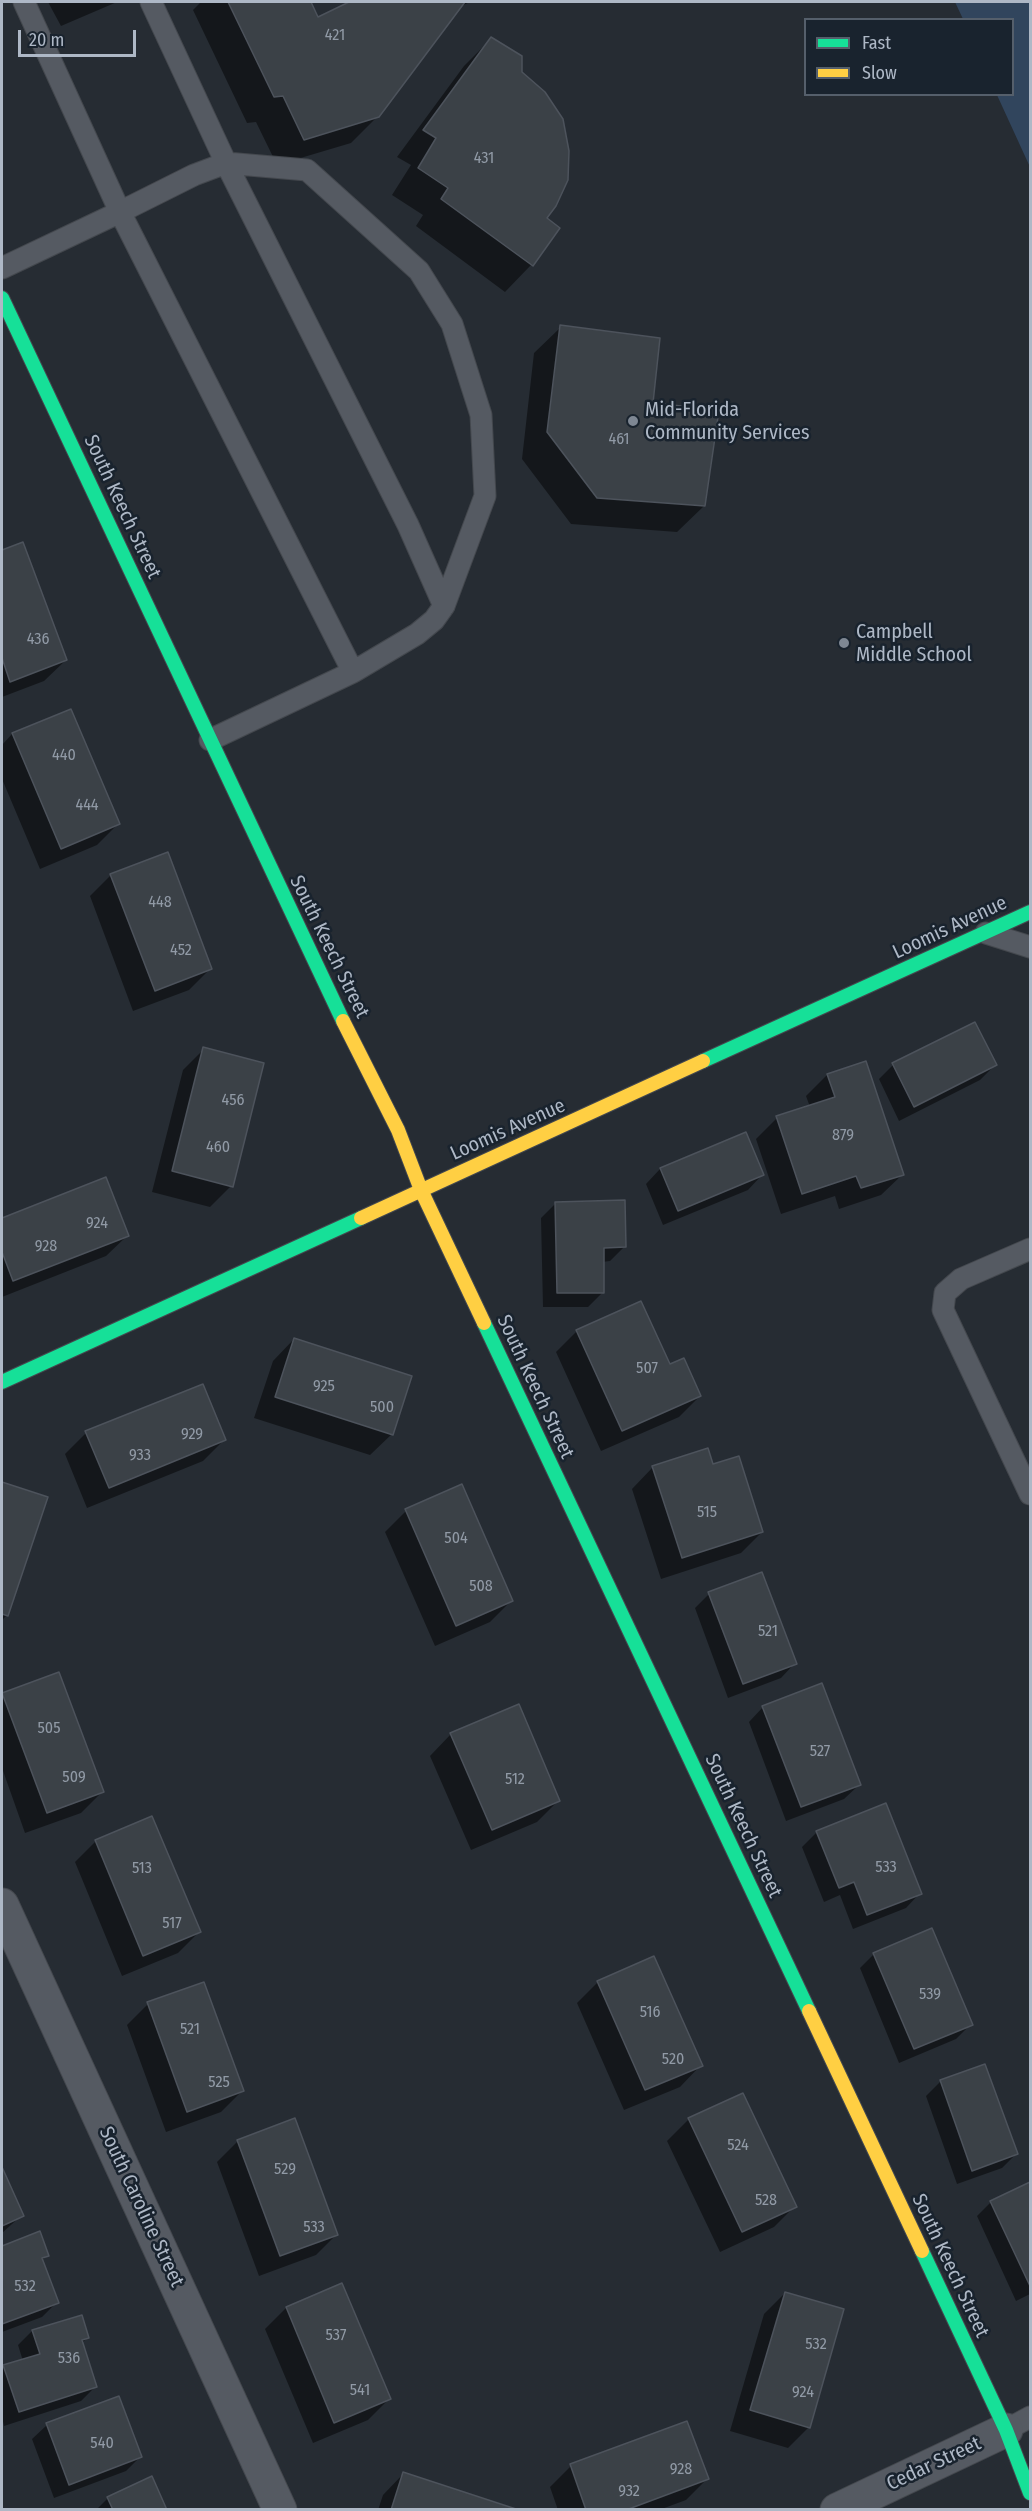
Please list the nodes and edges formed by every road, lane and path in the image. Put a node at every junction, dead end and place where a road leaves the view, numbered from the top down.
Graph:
1 (24, 2) edge
2 (151, 2) edge
3 (226, 163) junction
4 (120, 212) junction
5 (2, 268) edge
6 (2, 298) edge
7 (444, 606) junction
8 (353, 672) junction
9 (210, 740) junction
10 (1030, 912) edge
11 (986, 933) junction
12 (1030, 947) edge
13 (421, 1190) junction
14 (1030, 1249) edge
15 (2, 1382) edge
16 (1030, 1494) edge
17 (2, 1905) edge
18 (1018, 2424) edge
19 (1030, 2493) edge
20 (279, 2510) edge
21 (837, 2510) edge

1 - 4 lane
2 - 3 lane
3 - 4 lane
3 - 7 lane
3 - 7 lane
4 - 5 lane
4 - 8 lane
6 - 9 street, South Keech Street
7 - 8 lane
8 - 9 lane
9 - 13 street, South Keech Street
10 - 11 street, Loomis Avenue
11 - 12 lane
11 - 13 street, Loomis Avenue
13 - 15 street, Loomis Avenue
13 - 18 street, South Keech Street
14 - 16 lane
17 - 20 street, South Caroline Street
18 - 19 street, South Keech Street
18 - 21 street, Cedar Street

